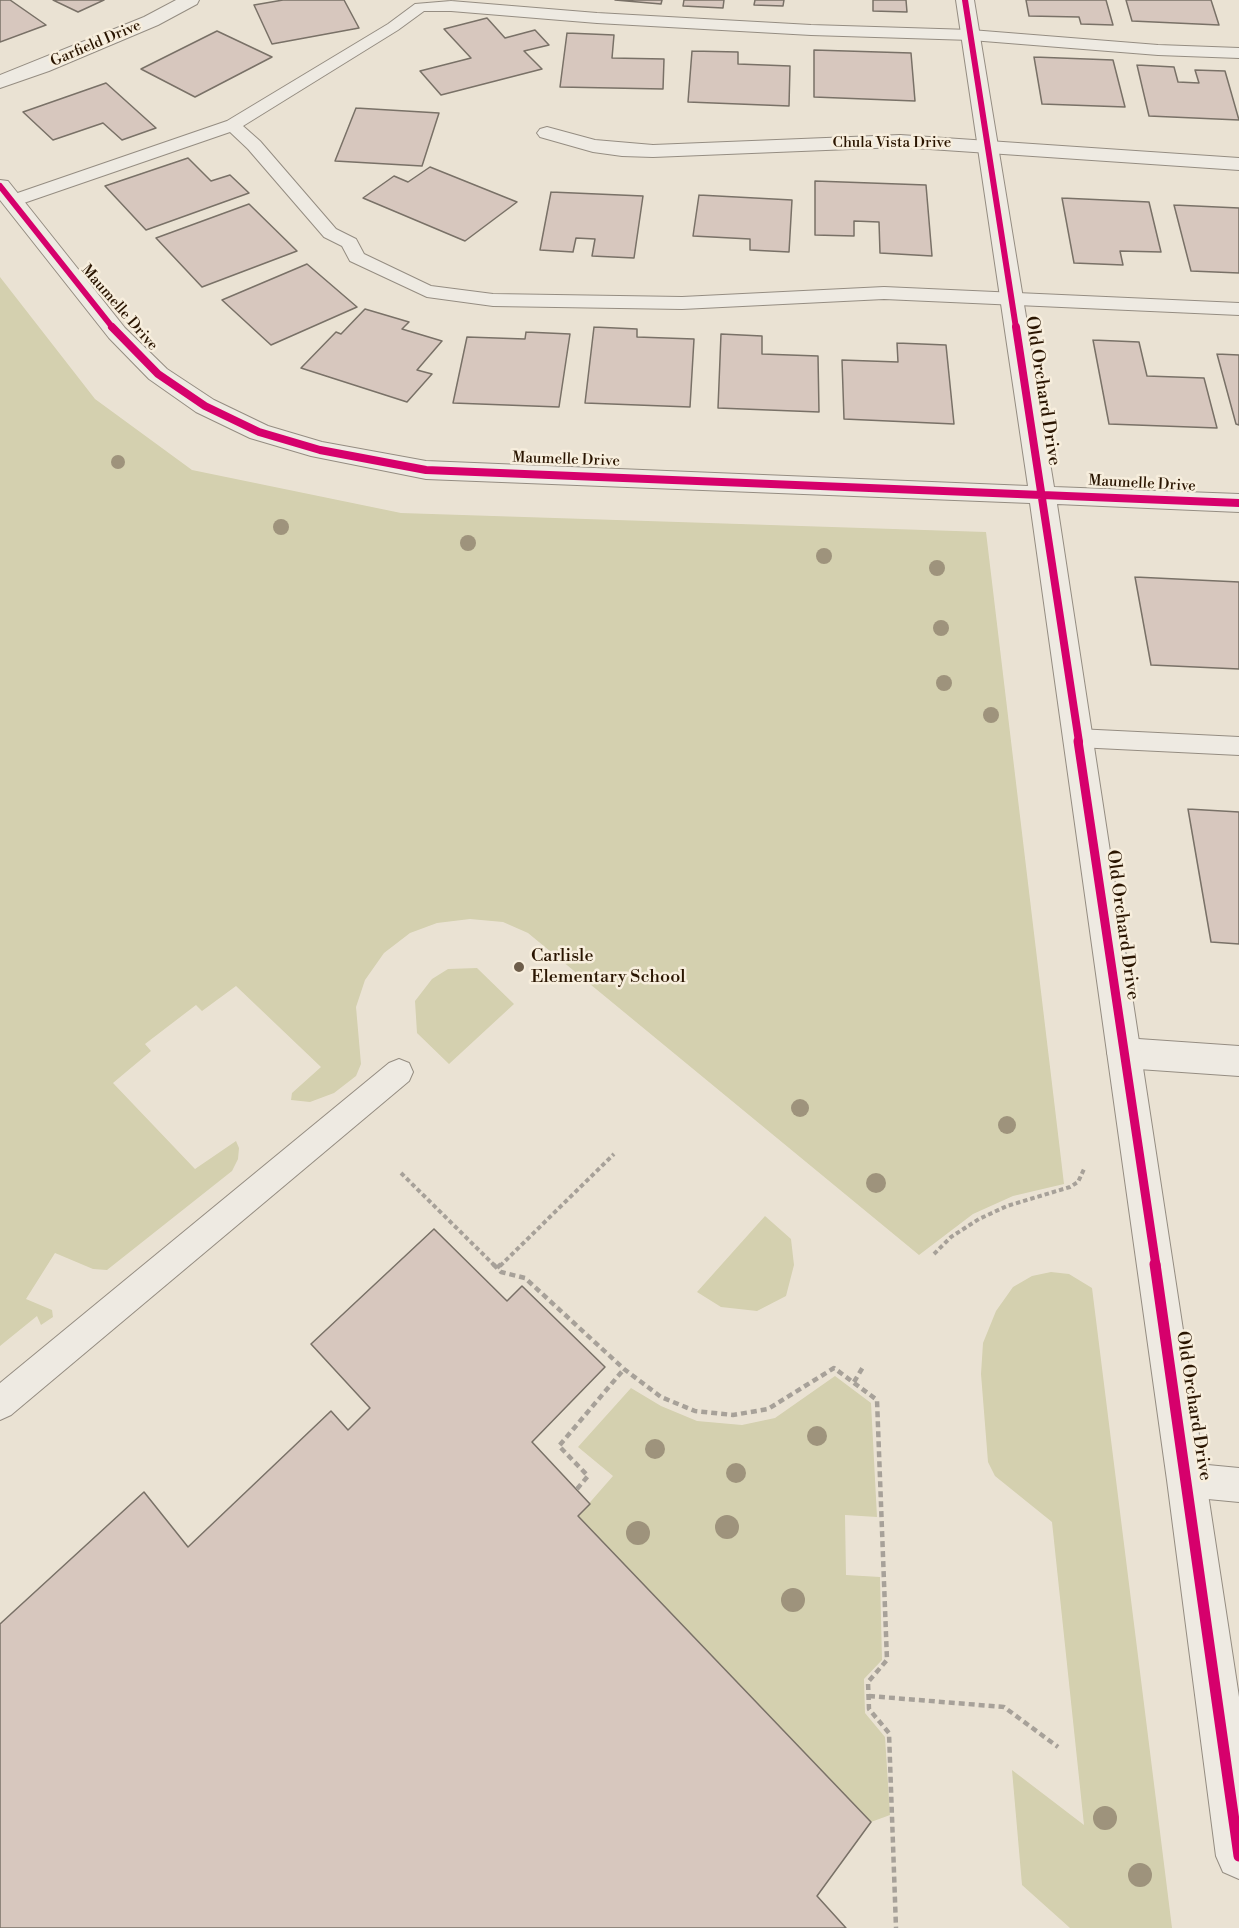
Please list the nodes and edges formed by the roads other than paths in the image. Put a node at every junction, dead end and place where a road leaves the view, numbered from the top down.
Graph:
1 (190, 0) edge
2 (965, 0) edge
3 (971, 35) junction
4 (1239, 53) edge
5 (0, 82) edge
6 (233, 125) junction
7 (547, 133) dead end
8 (988, 145) junction
9 (1239, 164) edge
10 (6, 194) edge
11 (1010, 297) junction
12 (1239, 309) edge
13 (1042, 495) junction
14 (1239, 503) edge
15 (1077, 738) junction
16 (1239, 746) edge
17 (1124, 1053) junction
18 (1239, 1061) edge
19 (399, 1072) dead end
20 (0, 1404) edge
21 (1187, 1480) junction
22 (1239, 1485) edge
23 (1239, 1856) edge

1 - 5 street, Garfield Drive
2 - 3 street, Old Orchard Drive
3 - 4 lane
3 - 6 lane
3 - 8 street, Old Orchard Drive
6 - 10 lane
6 - 11 lane
7 - 8 street, Chula Vista Drive
8 - 9 street, Chula Vista Drive
8 - 11 street, Old Orchard Drive
10 - 13 street, Maumelle Drive
11 - 12 lane
11 - 13 street, Old Orchard Drive
13 - 14 street, Maumelle Drive
13 - 15 street, Old Orchard Drive
15 - 16 lane
15 - 17 street, Old Orchard Drive
17 - 18 street
17 - 21 street, Old Orchard Drive
19 - 20 lane
21 - 22 lane
21 - 23 street, Old Orchard Drive

